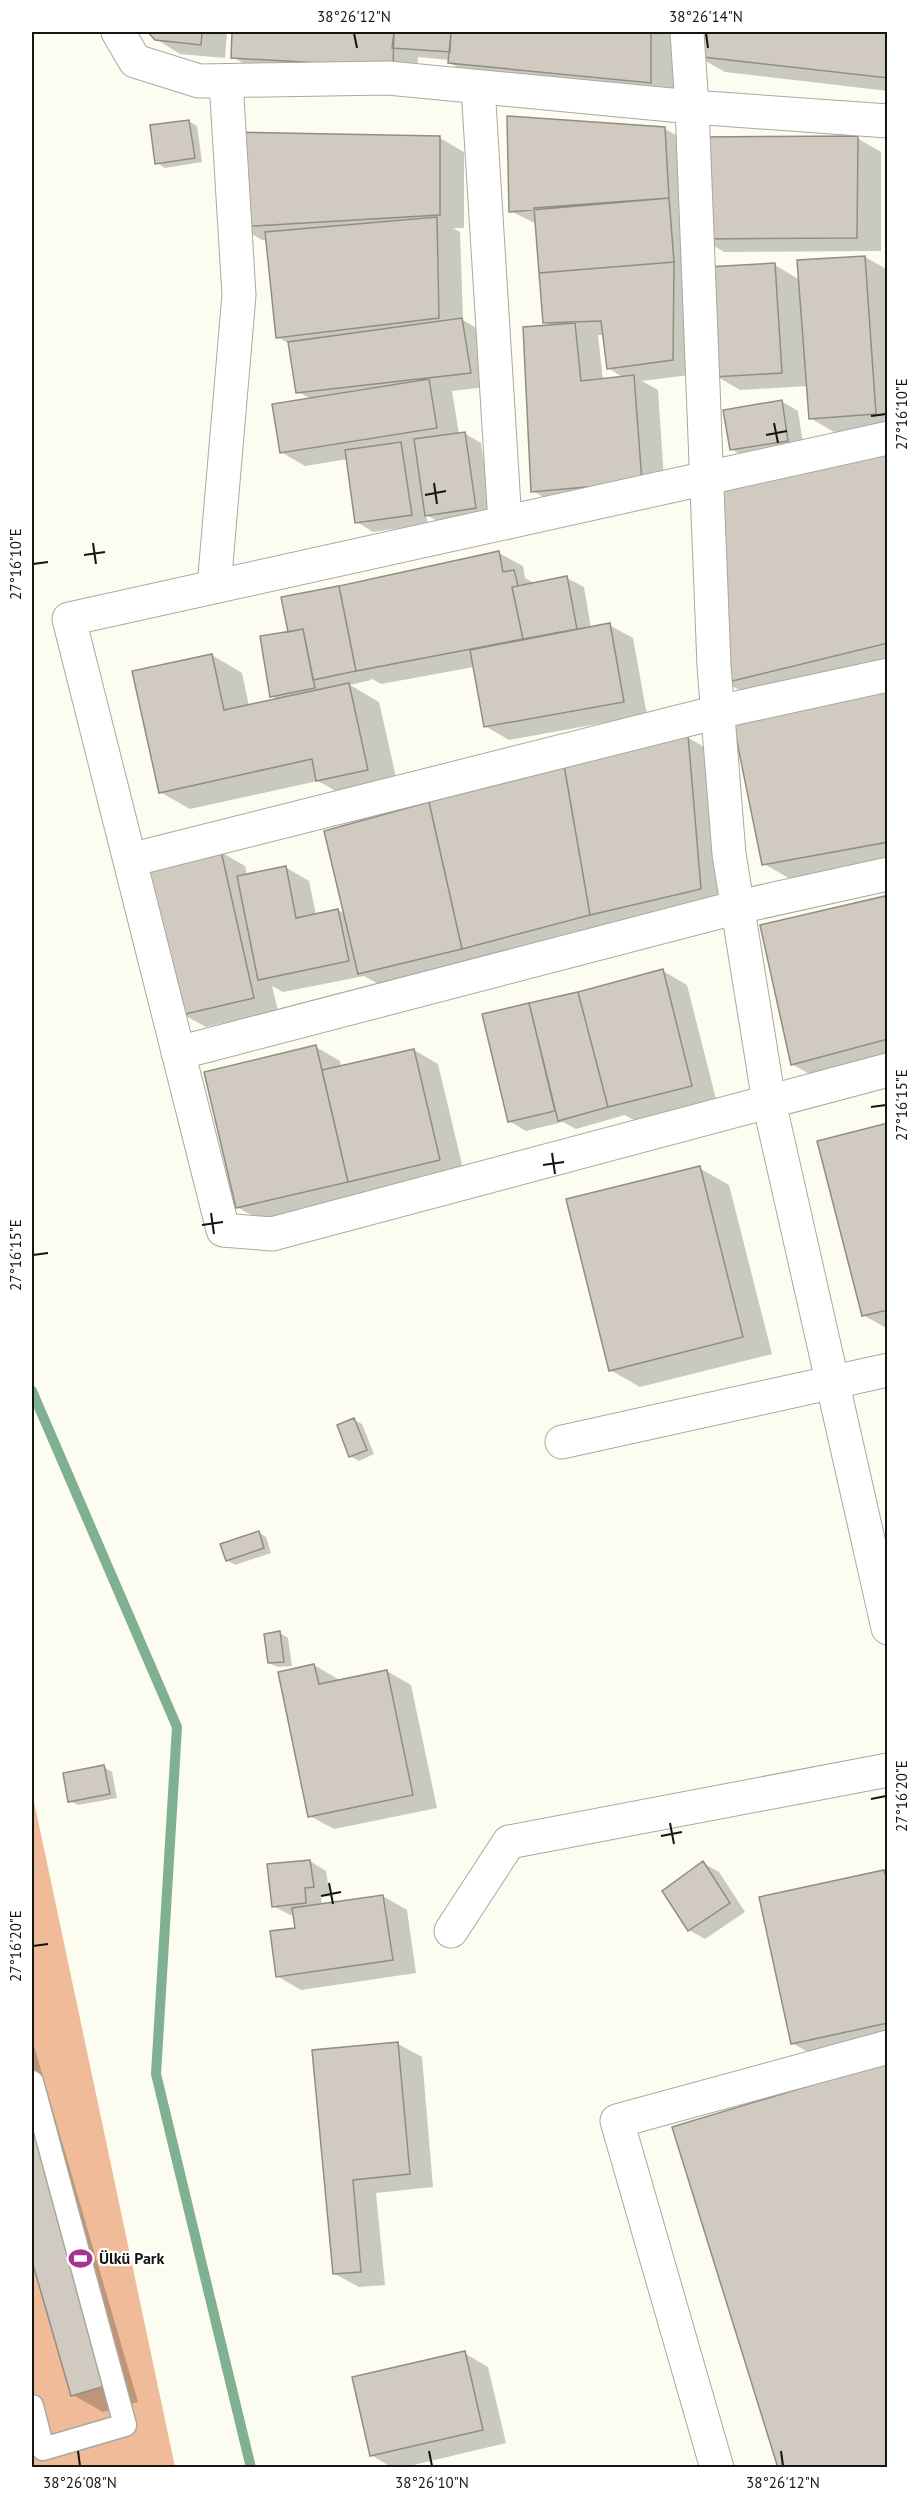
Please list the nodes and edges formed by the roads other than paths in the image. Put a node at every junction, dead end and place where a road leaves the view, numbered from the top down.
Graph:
1 (118, 32) edge
2 (687, 32) edge
3 (226, 81) junction
4 (478, 87) junction
5 (692, 107) junction
6 (888, 121) edge
7 (888, 438) edge
8 (706, 479) junction
9 (505, 523) junction
10 (214, 587) junction
11 (888, 675) edge
12 (718, 712) junction
13 (130, 860) junction
14 (888, 874) edge
15 (738, 908) junction
16 (178, 1053) junction
17 (888, 1070) edge
18 (770, 1102) junction
19 (888, 1370) edge
20 (832, 1382) junction
21 (562, 1442) dead end
22 (888, 1628) edge
23 (888, 1770) edge
24 (451, 1931) dead end
25 (888, 2047) edge
26 (32, 2082) edge
27 (32, 2406) edge
28 (717, 2468) edge

1 - 3 street
2 - 5 street
3 - 4 street
3 - 10 street
4 - 5 street
4 - 9 street
5 - 6 street
5 - 8 street
7 - 8 street
8 - 9 street
8 - 12 street
9 - 10 street
10 - 13 street
11 - 12 street
12 - 13 street
12 - 15 street
13 - 16 street
14 - 15 street
15 - 16 street
15 - 18 street
16 - 18 street
17 - 18 street
18 - 20 street
19 - 20 street
20 - 21 street
20 - 22 street
23 - 24 street
25 - 28 street
26 - 27 lane

